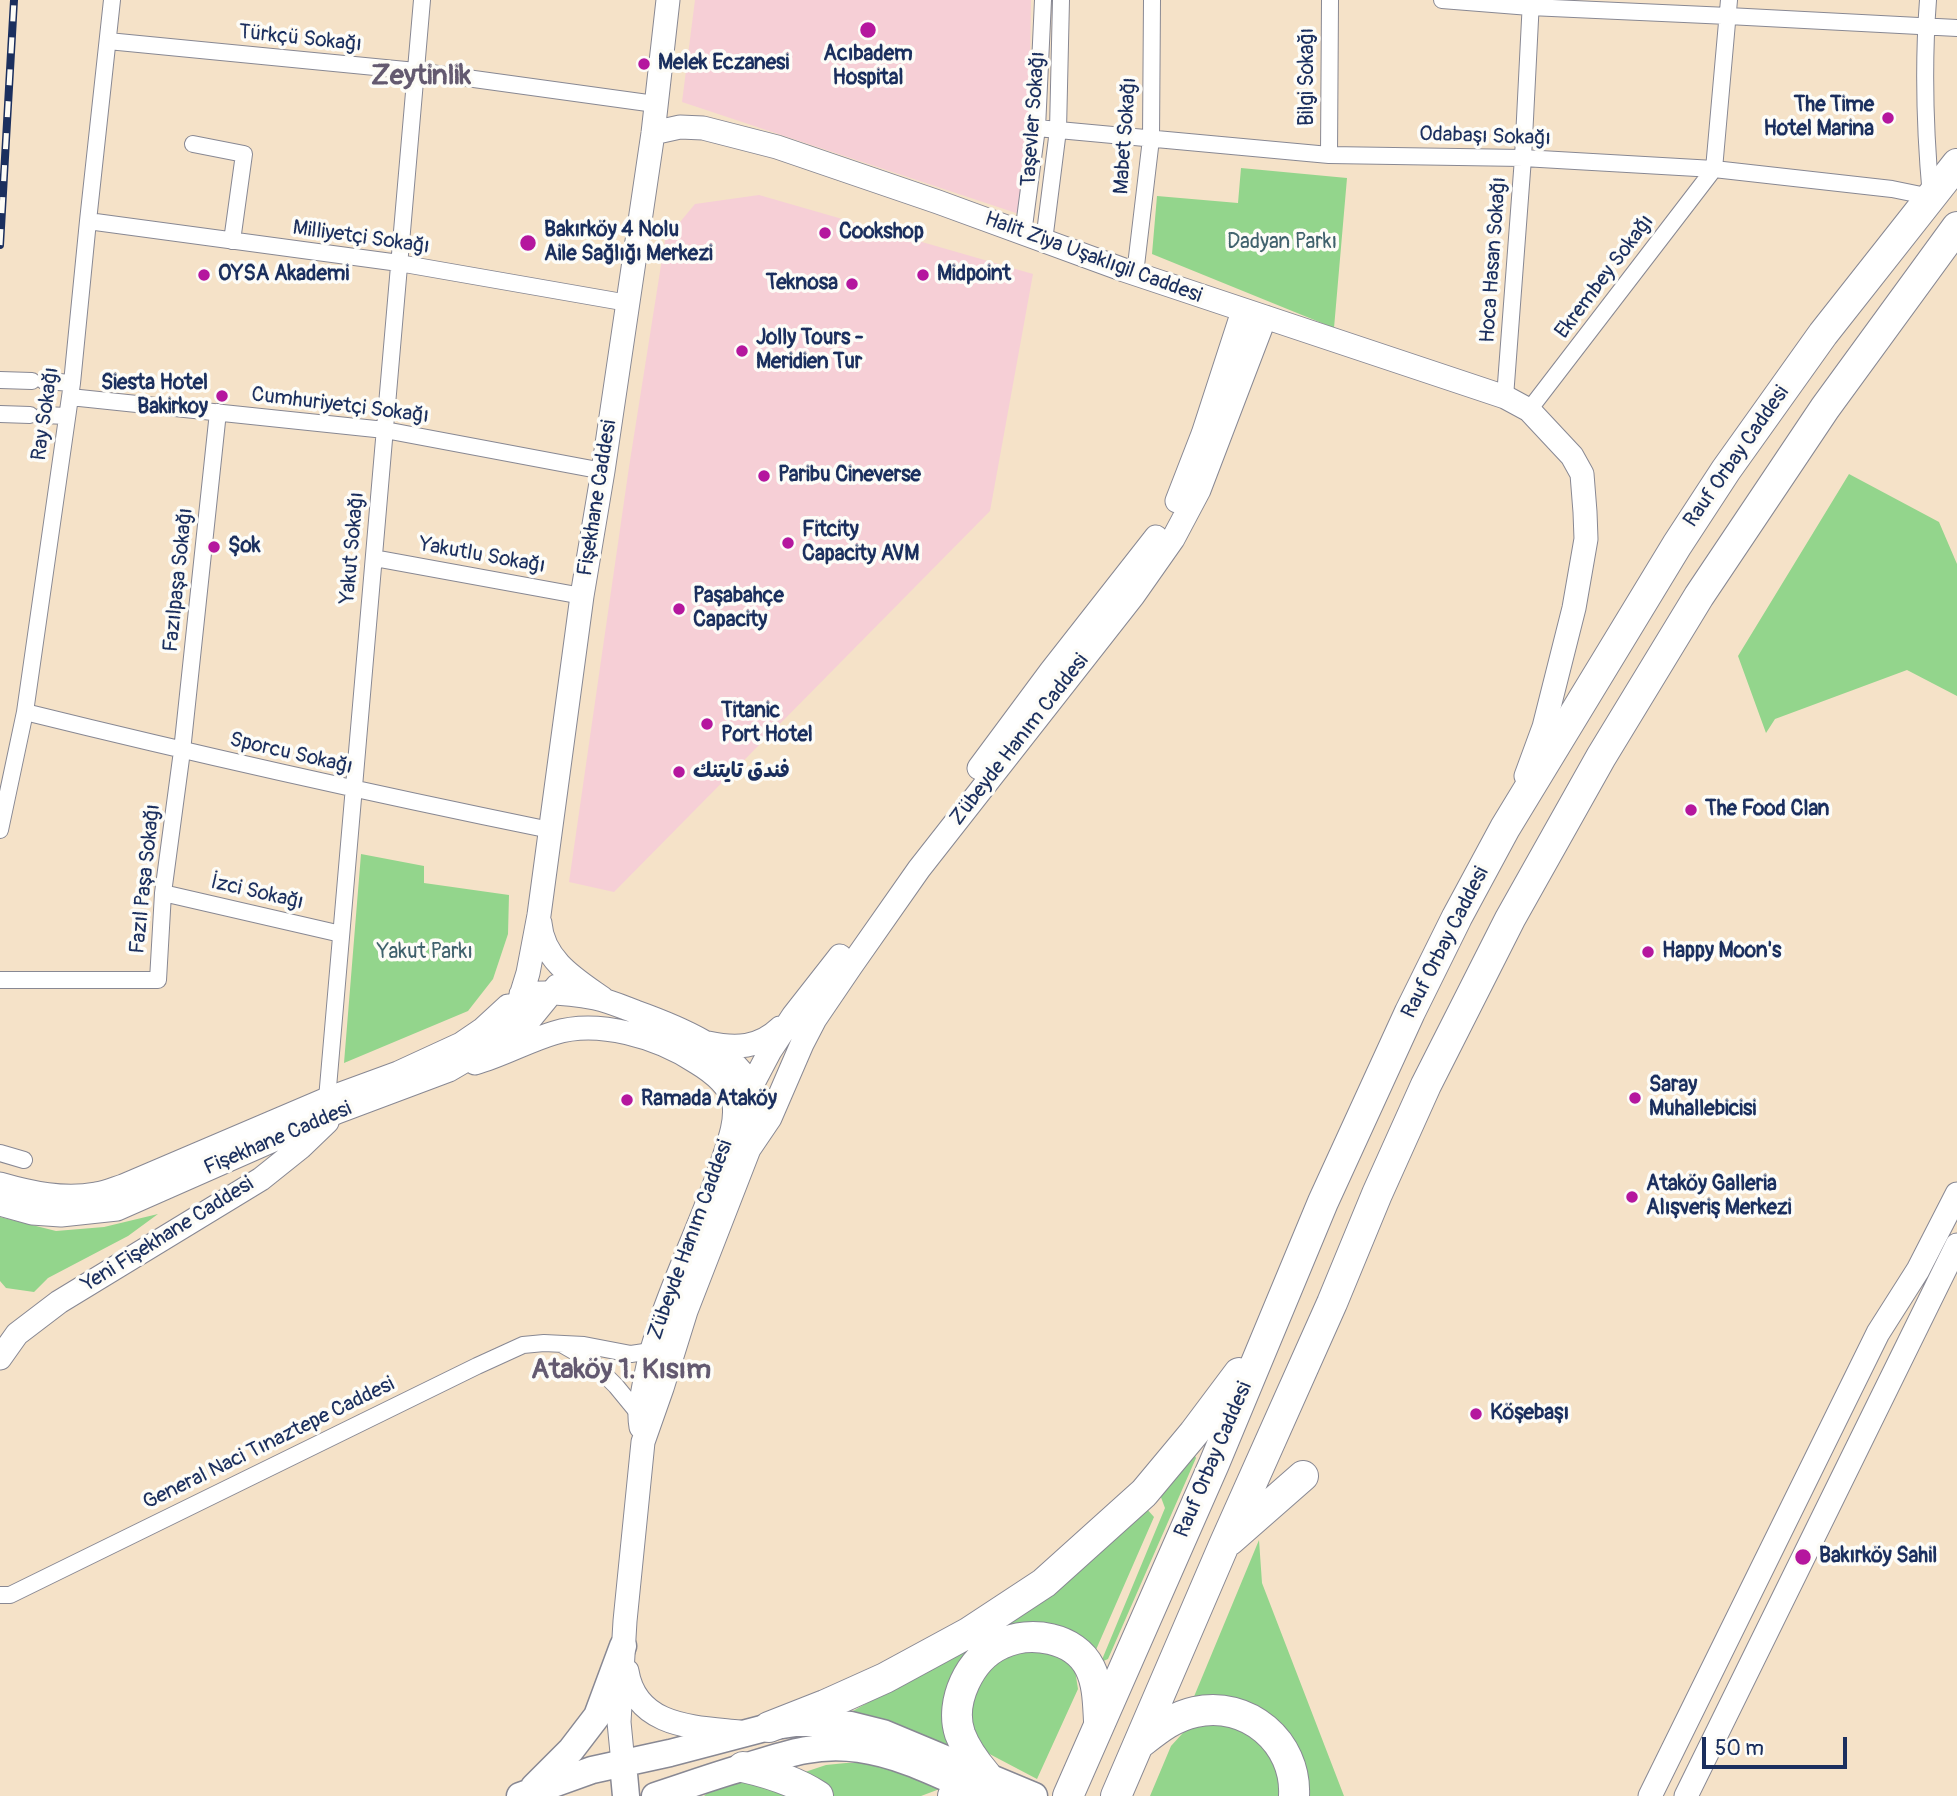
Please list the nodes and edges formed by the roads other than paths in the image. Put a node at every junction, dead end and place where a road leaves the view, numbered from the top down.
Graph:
1 (112, 0) edge
2 (422, 0) edge
3 (668, 0) edge
4 (1043, 0) edge
5 (1061, 0) edge
6 (1152, 0) edge
7 (1330, 0) edge
8 (1442, 0) edge
9 (1928, 0) edge
10 (1531, 4) edge
11 (1729, 8) edge
12 (1926, 27) junction
13 (1957, 28) edge
14 (108, 41) junction
15 (416, 71) junction
16 (655, 104) junction
17 (1037, 128) junction
18 (1058, 130) junction
19 (653, 133) junction
20 (1151, 139) junction
21 (193, 144) dead end
22 (1329, 155) junction
23 (1523, 158) junction
24 (1957, 164) edge
25 (1714, 169) junction
26 (1931, 197) junction
27 (88, 221) junction
28 (1957, 228) edge
29 (1034, 237) junction
30 (232, 242) junction
31 (399, 263) junction
32 (1135, 274) junction
33 (628, 303) junction
34 (1254, 314) junction
35 (0, 380) edge
36 (71, 390) junction
37 (1505, 397) junction
38 (1529, 410) junction
39 (218, 412) junction
40 (0, 414) edge
41 (67, 416) junction
42 (385, 430) junction
43 (603, 471) junction
44 (1167, 534) junction
45 (374, 558) junction
46 (582, 596) junction
47 (25, 712) junction
48 (182, 751) junction
49 (354, 790) junction
50 (1505, 828) junction
51 (550, 830) junction
52 (0, 831) edge
53 (163, 893) junction
54 (539, 915) junction
55 (341, 934) junction
56 (567, 972) junction
57 (0, 980) edge
58 (521, 994) junction
59 (552, 994) junction
60 (605, 1000) junction
61 (793, 1016) junction
62 (705, 1042) junction
63 (490, 1046) junction
64 (449, 1070) junction
65 (751, 1087) junction
66 (734, 1103) junction
67 (332, 1105) junction
68 (749, 1149) junction
69 (0, 1153) edge
70 (24, 1160) dead end
71 (0, 1184) edge
72 (1957, 1194) edge
73 (0, 1204) edge
74 (1957, 1245) edge
75 (669, 1329) junction
76 (1268, 1332) junction
77 (561, 1344) junction
78 (651, 1351) junction
79 (0, 1358) edge
80 (639, 1414) junction
81 (643, 1442) junction
82 (1303, 1476) dead end
83 (1224, 1545) junction
84 (0, 1595) edge
85 (623, 1646) junction
86 (1099, 1724) junction
87 (757, 1730) junction
88 (1139, 1744) junction
89 (623, 1763) junction
90 (729, 1772) junction
91 (986, 1789) edge
92 (522, 1795) edge
93 (626, 1796) edge
94 (655, 1796) edge
95 (695, 1796) edge
96 (818, 1796) edge
97 (953, 1796) edge
98 (1034, 1796) edge
99 (1068, 1796) edge
100 (1116, 1796) edge
101 (1294, 1796) edge
102 (1650, 1796) edge
103 (1686, 1796) edge

1 - 14 street, Ray Sokağı
2 - 15 street, Yakut Sokağı
3 - 16 main road, Fişekhane Caddesi
4 - 17 street, Taşevler Sokağı
5 - 18 street, Taşevler Sokağı
6 - 20 street, Mabet Sokağı
7 - 22 street, Bilgi Sokağı
8 - 10 street
9 - 12 street
10 - 11 street
10 - 23 street, Hoca Hasan Sokağı
11 - 12 street
11 - 25 street
12 - 13 street
12 - 26 street
14 - 15 street, Türkçü Sokağı
14 - 27 street, Ray Sokağı
15 - 16 street, Türkçü Sokağı
15 - 31 street, Yakut Sokağı
16 - 19 main road, Fişekhane Caddesi
17 - 18 street, Odabaşı Sokağı
17 - 29 street, Taşevler Sokağı
18 - 20 street, Odabaşı Sokağı
18 - 29 street, Taşevler Sokağı
19 - 29 main road, Halit Ziya Uşaklıgil Caddesi
19 - 33 main road, Fişekhane Caddesi
20 - 22 street, Odabaşı Sokağı
20 - 32 street, Mabet Sokağı
21 - 30 street
22 - 23 street, Odabaşı Sokağı
23 - 25 street, Odabaşı Sokağı
23 - 37 street, Hoca Hasan Sokağı
24 - 26 highway, Rauf Orbay Caddesi
25 - 26 street, Odabaşı Sokağı
25 - 38 street, Ekrembey Sokağı
26 - 50 highway, Rauf Orbay Caddesi
27 - 30 street, Milliyetçi Sokağı
27 - 36 street, Ray Sokağı
28 - 83 highway, Rauf Orbay Caddesi
29 - 32 main road, Halit Ziya Uşaklıgil Caddesi
30 - 31 street, Milliyetçi Sokağı
31 - 33 street, Milliyetçi Sokağı
31 - 42 street, Yakut Sokağı
32 - 34 main road, Halit Ziya Uşaklıgil Caddesi
33 - 43 main road, Fişekhane Caddesi
34 - 37 main road, Halit Ziya Uşaklıgil Caddesi
34 - 44 main road, Zübeyde Hanım Caddesi
35 - 36 street, Cumhuriyetçi Sokağı
36 - 39 street, Cumhuriyetçi Sokağı
36 - 41 street, Ray Sokağı
37 - 38 main road, Halit Ziya Uşaklıgil Caddesi
38 - 50 main road, Halit Ziya Uşaklıgil Caddesi
39 - 42 street, Cumhuriyetçi Sokağı
39 - 48 street, Fazılpaşa Sokağı
40 - 41 street
41 - 47 street, Ray Sokağı
42 - 43 street, Cumhuriyetçi Sokağı
42 - 45 street, Yakut Sokağı
43 - 46 main road, Fişekhane Caddesi
44 - 61 main road, Zübeyde Hanım Caddesi
44 - 68 main road, Zübeyde Hanım Caddesi
45 - 46 street, Yakutlu Sokağı
45 - 49 street, Yakut Sokağı
46 - 51 main road, Fişekhane Caddesi
47 - 48 street, Sporcu Sokağı
47 - 52 street, Ray Sokağı
48 - 49 street, Sporcu Sokağı
48 - 53 street, Fazıl Paşa Sokağı
49 - 51 street, Sporcu Sokağı
49 - 55 street, Yakut Sokağı
50 - 76 highway, Rauf Orbay Caddesi
51 - 54 main road, Fişekhane Caddesi
53 - 55 street, İzci Sokağı
53 - 57 street, Fazıl Paşa Sokağı
54 - 56 main road
54 - 58 main road, Fişekhane Caddesi
55 - 67 street, Yakut Sokağı
56 - 59 main road
56 - 60 main road
58 - 59 main road
58 - 63 main road, Fişekhane Caddesi
58 - 67 main road, Fişekhane Caddesi
59 - 60 main road
59 - 63 main road
60 - 62 main road
61 - 62 main road
61 - 65 main road
62 - 65 main road
63 - 64 main road, Fişekhane Caddesi
64 - 66 main road
64 - 67 main road, Fişekhane Caddesi
65 - 66 main road
65 - 68 main road, Zübeyde Hanım Caddesi
66 - 75 main road, Zübeyde Hanım Caddesi
67 - 71 main road, Fişekhane Caddesi
67 - 73 main road, Fişekhane Caddesi
67 - 79 main road, Yeni Fişekhane Caddesi
68 - 75 main road, Zübeyde Hanım Caddesi
69 - 70 street
72 - 102 main road
74 - 103 main road
75 - 78 main road, Zübeyde Hanım Caddesi
75 - 81 main road, Zübeyde Hanım Caddesi
76 - 86 highway, Rauf Orbay Caddesi
76 - 87 highway
77 - 78 street, General Naci Tınaztepe Caddesi
77 - 80 street
77 - 84 street, General Naci Tınaztepe Caddesi
78 - 80 main road, Zübeyde Hanım Caddesi
80 - 81 main road, Zübeyde Hanım Caddesi
81 - 85 main road, Zübeyde Hanım Caddesi
82 - 83 highway
83 - 88 highway, Rauf Orbay Caddesi
85 - 87 main road, Zübeyde Hanım Caddesi
85 - 89 main road, Zübeyde Hanım Caddesi
85 - 92 main road
86 - 91 highway
86 - 99 highway, Rauf Orbay Caddesi
87 - 89 main road
87 - 91 main road
88 - 100 highway, Rauf Orbay Caddesi
88 - 101 highway
89 - 92 main road
89 - 93 main road
90 - 91 main road
90 - 94 main road
90 - 95 main road
90 - 96 highway
91 - 97 highway
91 - 98 main road

